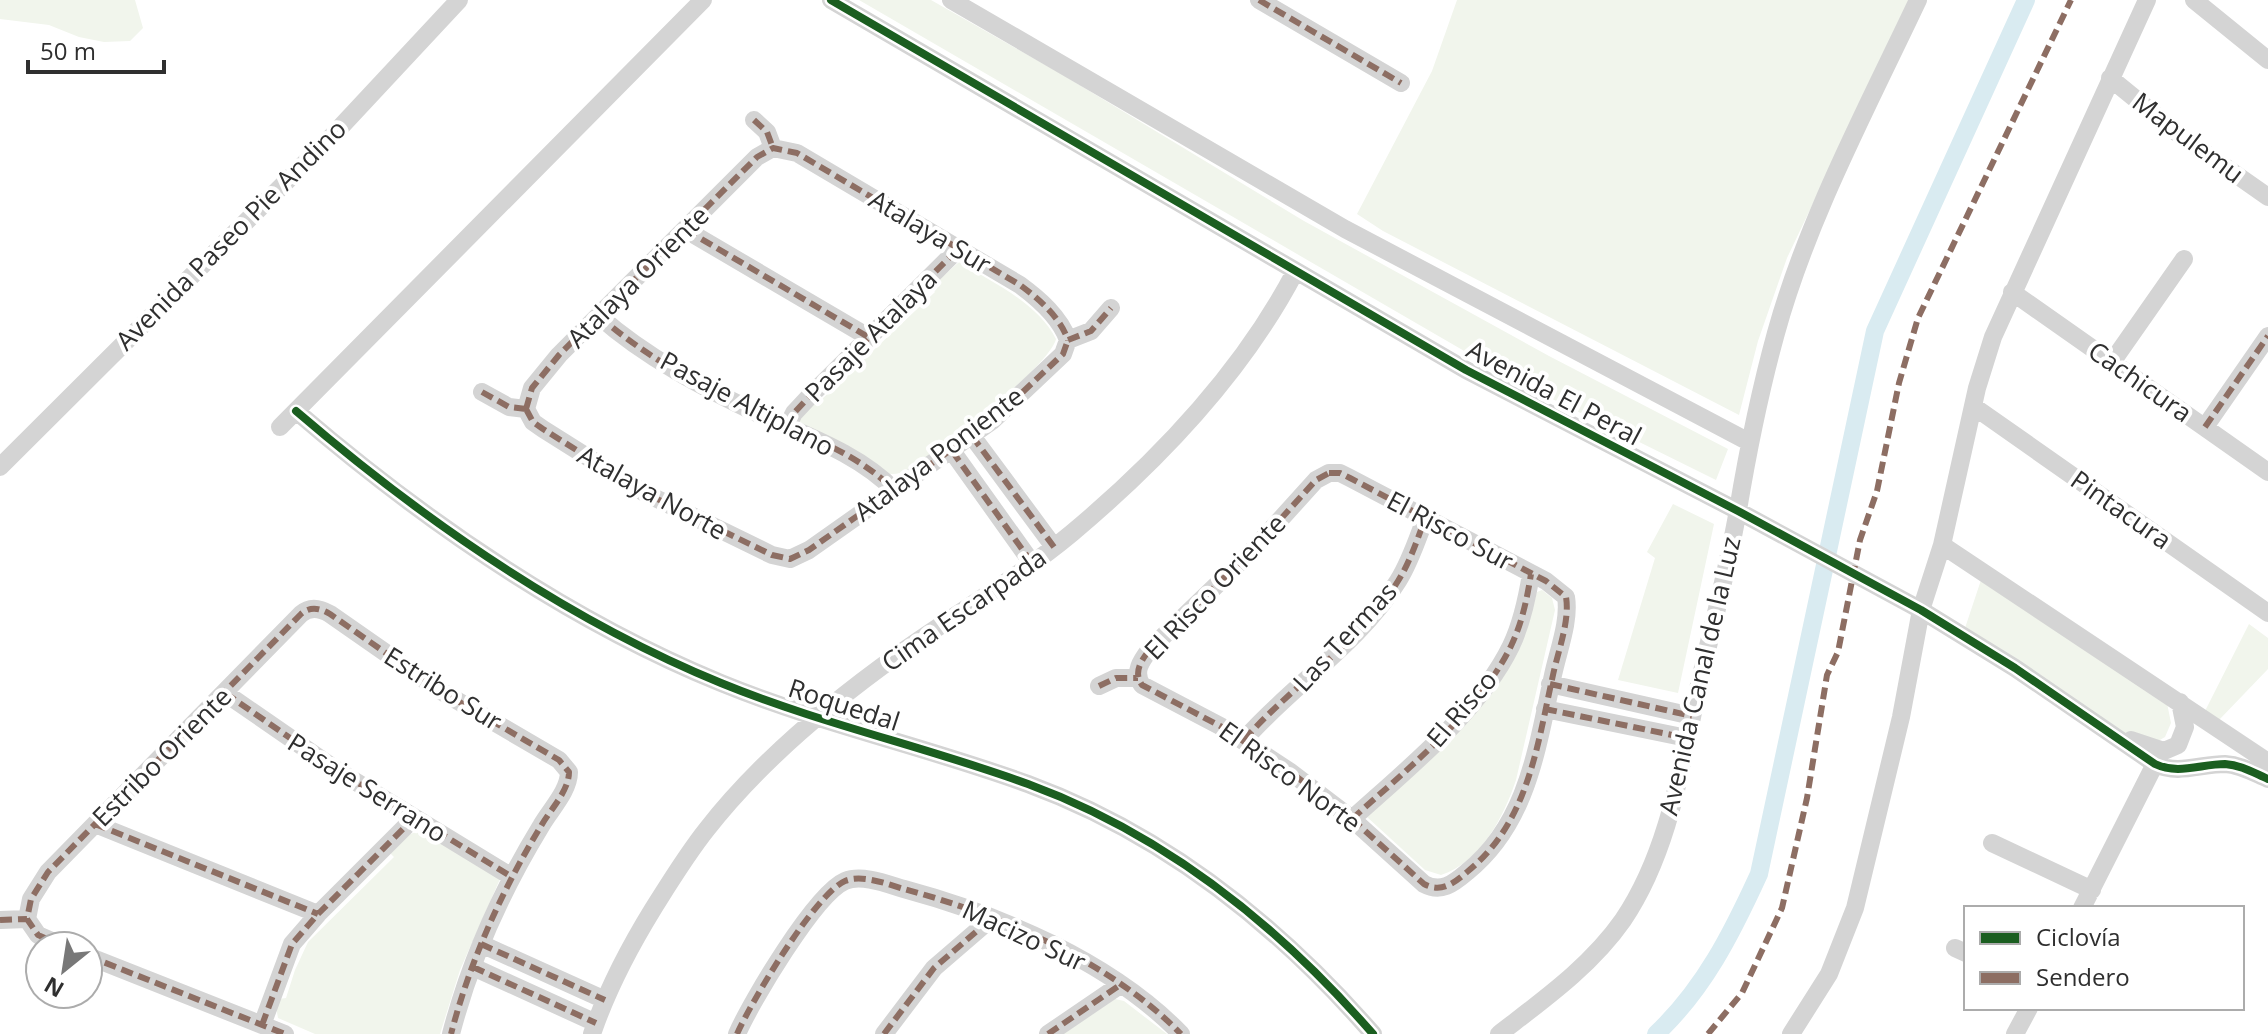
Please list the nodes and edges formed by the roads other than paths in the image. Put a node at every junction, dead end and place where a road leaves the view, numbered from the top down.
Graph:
1 (459, 0) edge
2 (703, 0) edge
3 (831, 0) edge
4 (951, 0) edge
5 (1259, 0) edge
6 (1918, 0) edge
7 (2147, 0) edge
8 (2194, 0) edge
9 (2268, 60) edge
10 (2110, 78) junction
11 (1401, 83) dead end
12 (754, 120) dead end
13 (773, 148) junction
14 (2268, 197) edge
15 (686, 230) junction
16 (959, 248) junction
17 (2184, 259) dead end
18 (1295, 272) junction
19 (2012, 292) junction
20 (1111, 308) dead end
21 (599, 316) junction
22 (2268, 336) edge
23 (870, 338) junction
24 (1068, 340) junction
25 (2112, 362) junction
26 (482, 392) dead end
27 (1973, 406) junction
28 (526, 409) junction
29 (296, 411) junction
30 (280, 427) dead end
31 (787, 427) junction
32 (2205, 427) junction
33 (972, 436) junction
34 (1749, 442) junction
35 (952, 451) junction
36 (0, 467) edge
37 (2268, 472) edge
38 (1329, 473) joint
39 (895, 491) junction
40 (1738, 511) junction
41 (1425, 519) junction
42 (1942, 545) junction
43 (1054, 547) junction
44 (790, 559) joint
45 (1032, 563) junction
46 (1531, 574) junction
47 (314, 609) joint
48 (1921, 610) junction
49 (2268, 613) edge
50 (1138, 678) junction
51 (1550, 684) junction
52 (1099, 686) dead end
53 (225, 693) junction
54 (2180, 702) junction
55 (1545, 709) junction
56 (1692, 716) junction
57 (817, 719) junction
58 (1687, 738) junction
59 (1244, 740) junction
60 (2121, 740) junction
61 (2268, 762) edge
62 (2155, 764) junction
63 (2268, 779) edge
64 (413, 819) junction
65 (1352, 819) junction
66 (95, 824) junction
67 (1992, 843) dead end
68 (512, 877) junction
69 (2092, 890) junction
70 (2083, 906) edge
71 (318, 914) junction
72 (992, 918) junction
73 (0, 920) edge
74 (28, 922) junction
75 (34, 930) edge
76 (481, 944) junction
77 (104, 962) edge
78 (473, 967) junction
79 (1120, 985) junction
80 (605, 1000) junction
81 (2028, 1010) edge
82 (262, 1025) junction
83 (594, 1029) edge
84 (285, 1034) edge
85 (451, 1034) edge
86 (737, 1034) edge
87 (884, 1034) edge
88 (1048, 1034) edge
89 (1181, 1034) edge
90 (1373, 1034) edge
91 (1499, 1034) edge
92 (1791, 1034) edge
93 (2015, 1034) edge

1 - 36 street, Avenida Paseo Pie Andino
2 - 29 street
3 - 18 street, Avenida El Peral
4 - 34 street, Avenida El Peral
5 - 11 street
6 - 34 street, Avenida Canal de la Luz
7 - 10 street
8 - 9 street
10 - 14 street, Mapulemu
10 - 19 street
12 - 13 street
13 - 15 street, Atalaya Oriente
13 - 16 street, Atalaya Sur
15 - 21 street, Atalaya Oriente
15 - 23 street
16 - 23 street, Pasaje Atalaya
16 - 24 street, Atalaya Sur
17 - 25 street
18 - 40 street, Avenida El Peral
18 - 43 street, Cima Escarpada
19 - 25 street, Cachicura
19 - 27 street
20 - 24 street, Atalaya Poniente
21 - 28 street, Atalaya Oriente
21 - 31 street, Pasaje Altiplano
22 - 32 street
23 - 31 street, Pasaje Atalaya
24 - 33 street, Atalaya Poniente
25 - 32 street, Cachicura
26 - 28 street
27 - 42 street
27 - 49 street, Pintacura
28 - 44 street, Atalaya Norte
29 - 30 street
29 - 57 street, Roquedal
31 - 39 street, Pasaje Altiplano
32 - 37 street, Cachicura
33 - 35 street, Atalaya Poniente
33 - 43 street
34 - 40 street, Avenida Canal de la Luz
35 - 39 street, Atalaya Poniente
35 - 45 street
38 - 41 street, El Risco Sur
38 - 50 street, El Risco Oriente
39 - 44 street, Atalaya Poniente
40 - 48 street, Avenida El Peral
40 - 56 street, Avenida Canal de la Luz
41 - 46 street, El Risco Sur
41 - 59 street, Las Termas
42 - 48 street
42 - 54 street
43 - 45 street, Cima Escarpada
45 - 57 street, Cima Escarpada
46 - 51 street, El Risco Sur
46 - 65 street, El Risco
47 - 53 street, Estribo Oriente
47 - 68 street, Estribo Sur
48 - 60 street, Avenida El Peral
48 - 92 street
50 - 52 street, El Risco Oriente
50 - 59 street, El Risco Norte
51 - 55 street
51 - 56 street
53 - 64 street, Pasaje Serrano
53 - 66 street, Estribo Oriente
54 - 60 street, Avenida El Peral
54 - 61 street
55 - 58 street
55 - 65 street, El Risco Norte
56 - 58 street, Avenida Canal de la Luz
57 - 80 street, Cima Escarpada
57 - 90 street, Roquedal
58 - 91 street, Avenida Canal de la Luz
59 - 65 street, El Risco Norte
60 - 62 street, Avenida El Peral
62 - 63 street
62 - 69 street
64 - 68 street, Pasaje Serrano
64 - 71 street
66 - 71 street
66 - 74 street, Estribo Oriente
67 - 69 street
68 - 76 street
69 - 70 street
71 - 82 street
72 - 79 street, Macizo Sur
72 - 86 street, Macizo Sur
72 - 87 street
73 - 74 street
74 - 75 street
76 - 78 street
76 - 80 street
77 - 82 street
78 - 83 street
78 - 85 street
79 - 88 street
79 - 89 street, Macizo Sur
80 - 83 street, Cima Escarpada
81 - 93 street
82 - 84 street

